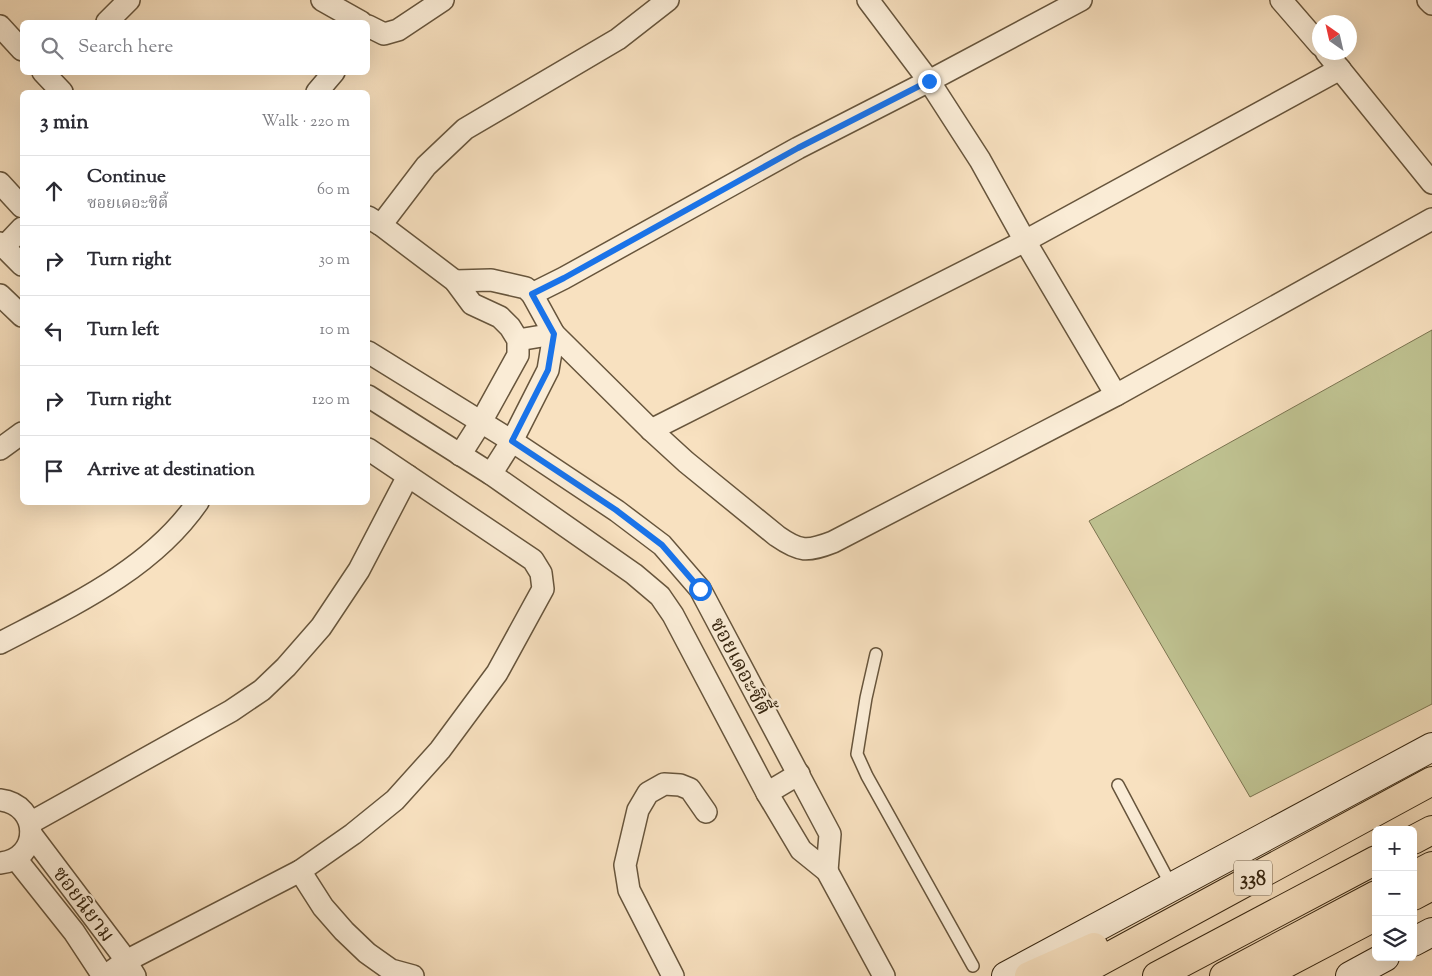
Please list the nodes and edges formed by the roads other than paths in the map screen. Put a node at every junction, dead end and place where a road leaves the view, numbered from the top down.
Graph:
1 (129, 0) edge
2 (322, 0) edge
3 (443, 0) edge
4 (668, 0) edge
5 (868, 0) edge
6 (1081, 0) edge
7 (1281, 0) edge
8 (1428, 0) edge
9 (1432, 4) edge
10 (109, 20) edge
11 (357, 20) edge
12 (0, 26) edge
13 (370, 27) edge
14 (1312, 36) edge
15 (20, 48) edge
16 (1333, 60) edge
17 (1340, 69) junction
18 (331, 75) edge
19 (929, 81) junction
20 (319, 90) edge
21 (0, 183) edge
22 (1432, 183) edge
23 (20, 205) edge
24 (1432, 219) edge
25 (374, 221) edge
26 (20, 230) edge
27 (1024, 241) junction
28 (2, 245) edge
29 (20, 263) edge
30 (455, 281) junction
31 (532, 294) junction
32 (0, 295) edge
33 (20, 314) edge
34 (554, 334) junction
35 (518, 340) junction
36 (370, 353) edge
37 (1116, 395) junction
38 (370, 397) edge
39 (481, 422) junction
40 (651, 430) junction
41 (20, 434) edge
42 (512, 441) junction
43 (0, 449) edge
44 (370, 451) edge
45 (460, 455) junction
46 (491, 474) junction
47 (408, 476) junction
48 (196, 505) edge
49 (0, 643) edge
50 (876, 654) dead end
51 (1432, 747) edge
52 (799, 774) junction
53 (1432, 781) edge
54 (1118, 785) dead end
55 (767, 793) junction
56 (0, 800) edge
57 (706, 812) dead end
58 (31, 828) junction
59 (1344, 828) junction
60 (1432, 830) edge
61 (1417, 838) edge
62 (8, 861) edge
63 (1372, 862) edge
64 (1432, 866) edge
65 (827, 871) junction
66 (300, 872) junction
67 (1417, 874) edge
68 (1432, 886) edge
69 (1172, 887) junction
70 (1417, 894) edge
71 (1372, 897) edge
72 (1372, 918) edge
73 (1372, 925) edge
74 (1432, 932) edge
75 (1417, 940) edge
76 (1378, 961) edge
77 (973, 966) dead end
78 (131, 969) edge
79 (104, 976) edge
80 (413, 976) edge
81 (673, 976) edge
82 (884, 976) edge
83 (1006, 976) edge
84 (1029, 976) edge
85 (1074, 976) edge
86 (1157, 976) edge
87 (1224, 976) edge
88 (1262, 976) edge
89 (1295, 976) edge
90 (1350, 976) edge

1 - 10 street
2 - 11 street
3 - 13 street
4 - 25 street
5 - 19 street
6 - 19 street
7 - 14 street
8 - 9 street
12 - 15 street
16 - 17 street
17 - 22 street
17 - 27 street
18 - 20 street
19 - 27 street
19 - 31 street
21 - 23 street
24 - 37 street
25 - 30 street
26 - 28 street
27 - 37 street
27 - 40 street
28 - 29 street
30 - 31 street
30 - 35 street
31 - 34 street
32 - 33 street
34 - 35 street
34 - 40 street
34 - 42 street
35 - 39 street
36 - 39 street, ซอยเดอะซิตี้
37 - 40 street
38 - 45 street, ซอยเดอะซิตี้
39 - 42 street, ซอยเดอะซิตี้
39 - 45 street
41 - 43 street
42 - 46 street
42 - 52 street, ซอยเดอะซิตี้
44 - 47 street
45 - 46 street, ซอยเดอะซิตี้
46 - 55 street, ซอยเดอะซิตี้
47 - 58 street
47 - 66 street
48 - 49 street
50 - 77 lane
51 - 69 main road, 338
52 - 55 street
52 - 65 street, ซอยเดอะซิตี้
53 - 59 main road, 338
54 - 69 lane
55 - 65 street, ซอยเดอะซิตี้
56 - 58 street, ซอยนิยาม
57 - 81 street
58 - 62 street, ซอยนิยาม
58 - 78 street, ซอยนิยาม
59 - 84 main road
59 - 85 main road, 338
60 - 61 main road
62 - 79 street, ซอยนิยาม
63 - 86 main road, 338
64 - 67 main road
65 - 82 street, ซอยเดอะซิตี้
66 - 78 street
66 - 80 street
68 - 70 main road
69 - 83 main road, 338
71 - 87 main road
72 - 88 main road
73 - 89 main road
74 - 75 main road
76 - 90 main road
78 - 79 street

